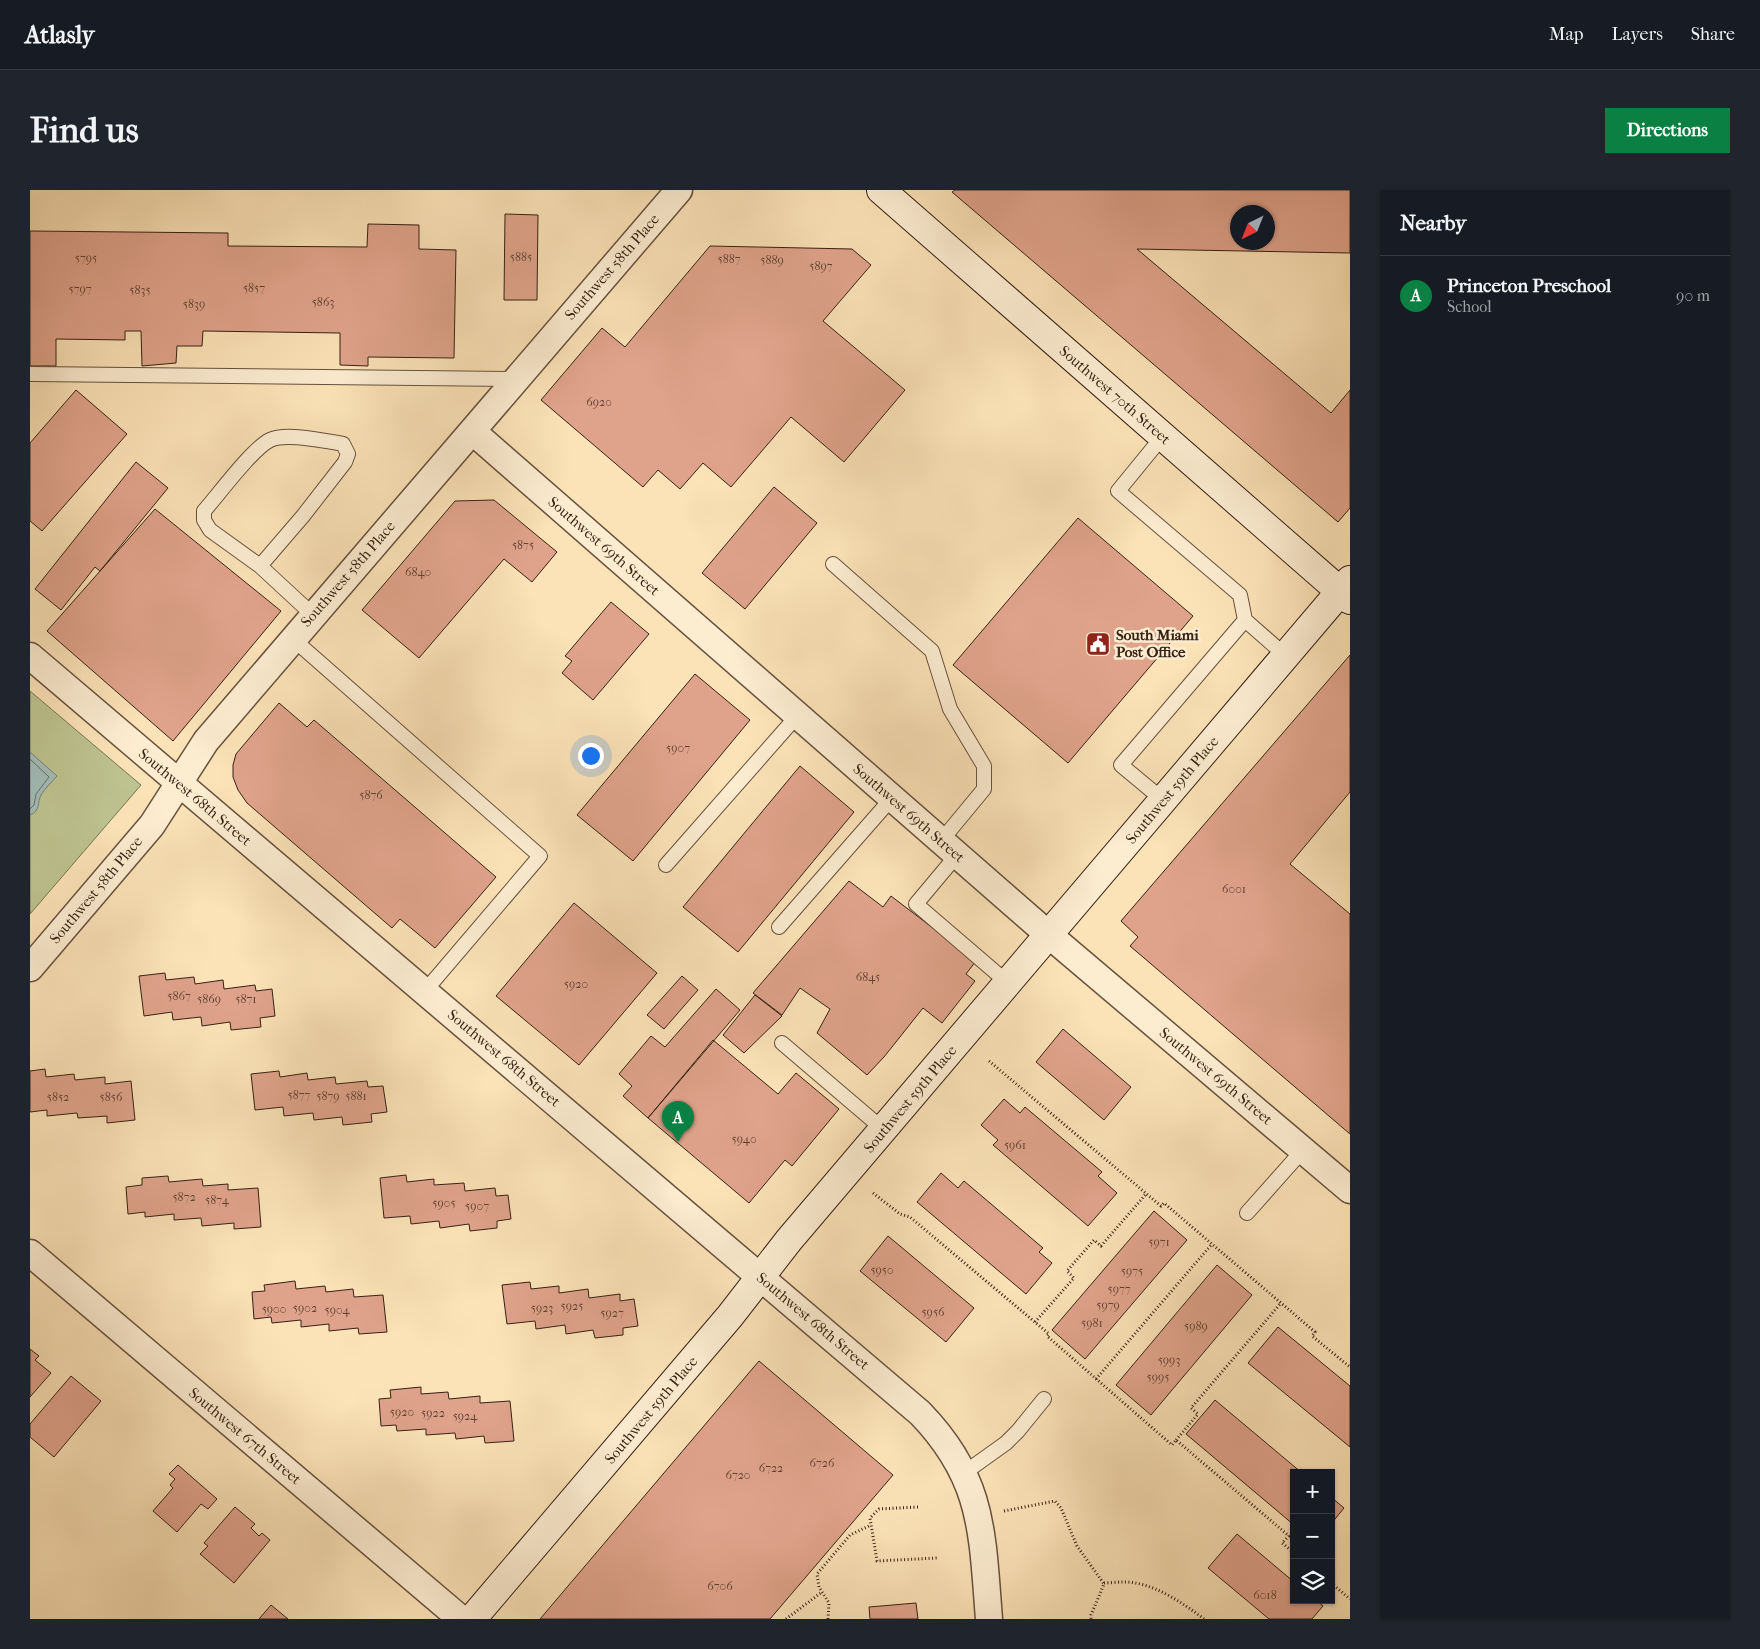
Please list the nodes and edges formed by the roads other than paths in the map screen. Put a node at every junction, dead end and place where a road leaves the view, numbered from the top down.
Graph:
1 (679, 190) edge
2 (881, 190) edge
3 (30, 374) edge
4 (517, 379) junction
5 (472, 431) junction
6 (1163, 436) junction
7 (833, 564) dead end
8 (260, 566) junction
9 (1347, 591) edge
10 (313, 615) junction
11 (1245, 620) junction
12 (293, 639) junction
13 (30, 656) edge
14 (1286, 656) junction
15 (797, 716) junction
16 (179, 783) junction
17 (892, 798) junction
18 (1164, 800) junction
19 (949, 848) junction
20 (666, 865) dead end
21 (779, 927) dead end
22 (1050, 935) junction
23 (30, 968) edge
24 (1008, 983) junction
25 (425, 991) junction
26 (782, 1043) dead end
27 (884, 1130) junction
28 (1303, 1150) junction
29 (1350, 1190) edge
30 (1247, 1213) dead end
31 (30, 1253) edge
32 (760, 1277) junction
33 (1044, 1399) dead end
34 (964, 1474) junction
35 (461, 1619) edge
36 (472, 1619) edge
37 (989, 1619) edge

1 - 4 street, Southwest 58th Place
2 - 6 street, Southwest 70th Street
3 - 4 lane
4 - 5 street, Southwest 58th Place
5 - 10 street, Southwest 58th Place
5 - 15 street, Southwest 69th Street
6 - 9 street, Southwest 70th Street
6 - 11 lane
7 - 19 lane
8 - 8 lane
8 - 10 lane
9 - 14 street, Southwest 59th Place
10 - 12 street, Southwest 58th Place
11 - 14 lane
11 - 18 lane
12 - 16 street, Southwest 58th Place
12 - 25 lane
13 - 16 street, Southwest 68th Street
14 - 18 street, Southwest 59th Place
15 - 17 street, Southwest 69th Street
15 - 20 lane
16 - 23 street, Southwest 58th Place
16 - 25 street, Southwest 68th Street
17 - 19 street, Southwest 69th Street
17 - 21 lane
18 - 22 street, Southwest 59th Place
19 - 22 street, Southwest 69th Street
19 - 24 lane
22 - 24 street, Southwest 59th Place
22 - 28 street, Southwest 69th Street
24 - 27 street, Southwest 59th Place
25 - 32 street, Southwest 68th Street
26 - 27 lane
27 - 32 street, Southwest 59th Place
28 - 29 street, Southwest 69th Street
28 - 30 lane
31 - 35 street, Southwest 67th Street
32 - 34 street, Southwest 68th Street
32 - 36 street, Southwest 59th Place
33 - 34 lane
34 - 37 street, Southwest 68th Street

